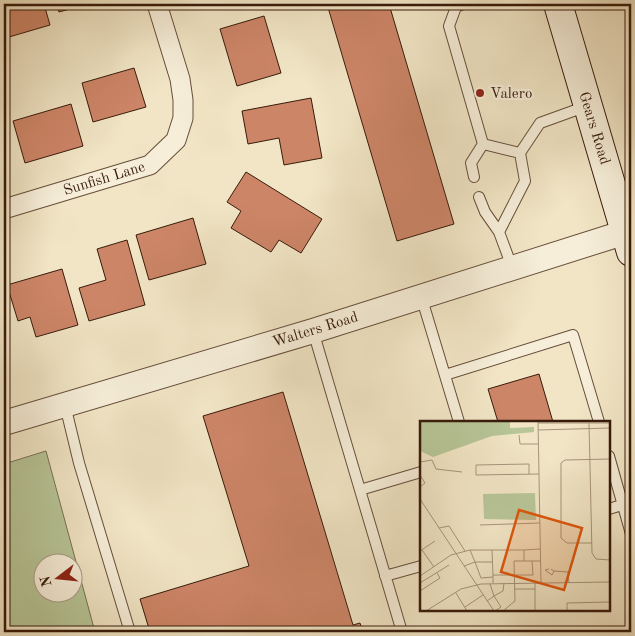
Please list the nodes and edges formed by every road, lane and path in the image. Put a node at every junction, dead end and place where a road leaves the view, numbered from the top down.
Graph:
1 (157, 4) edge
2 (463, 4) edge
3 (558, 4) edge
4 (588, 106) junction
5 (484, 144) junction
6 (520, 153) junction
7 (474, 177) dead end
8 (479, 197) dead end
9 (4, 209) edge
10 (499, 232) junction
11 (628, 242) edge
12 (512, 267) junction
13 (420, 296) junction
14 (313, 331) junction
15 (445, 375) junction
16 (64, 404) junction
17 (459, 421) edge
18 (599, 421) edge
19 (4, 423) edge
20 (610, 459) edge
21 (420, 472) edge
22 (360, 490) junction
23 (627, 503) edge
24 (610, 509) edge
25 (631, 534) edge
26 (420, 566) edge
27 (385, 576) junction
28 (130, 632) edge
29 (402, 632) edge

1 - 9 street, Sunfish Lane
2 - 5 lane
3 - 4 main road, Gears Road
4 - 6 lane
4 - 11 main road, Gears Road
5 - 6 lane
5 - 7 lane
6 - 10 lane
8 - 10 lane
10 - 12 lane
11 - 12 street, Walters Road
12 - 13 street, Walters Road
13 - 14 street, Walters Road
13 - 15 lane
14 - 16 street, Walters Road
14 - 22 lane
15 - 17 lane
15 - 18 lane
16 - 19 street, Walters Road
16 - 28 lane
20 - 23 lane
21 - 22 lane
22 - 27 lane
23 - 24 lane
23 - 25 lane
26 - 27 lane
27 - 29 lane

